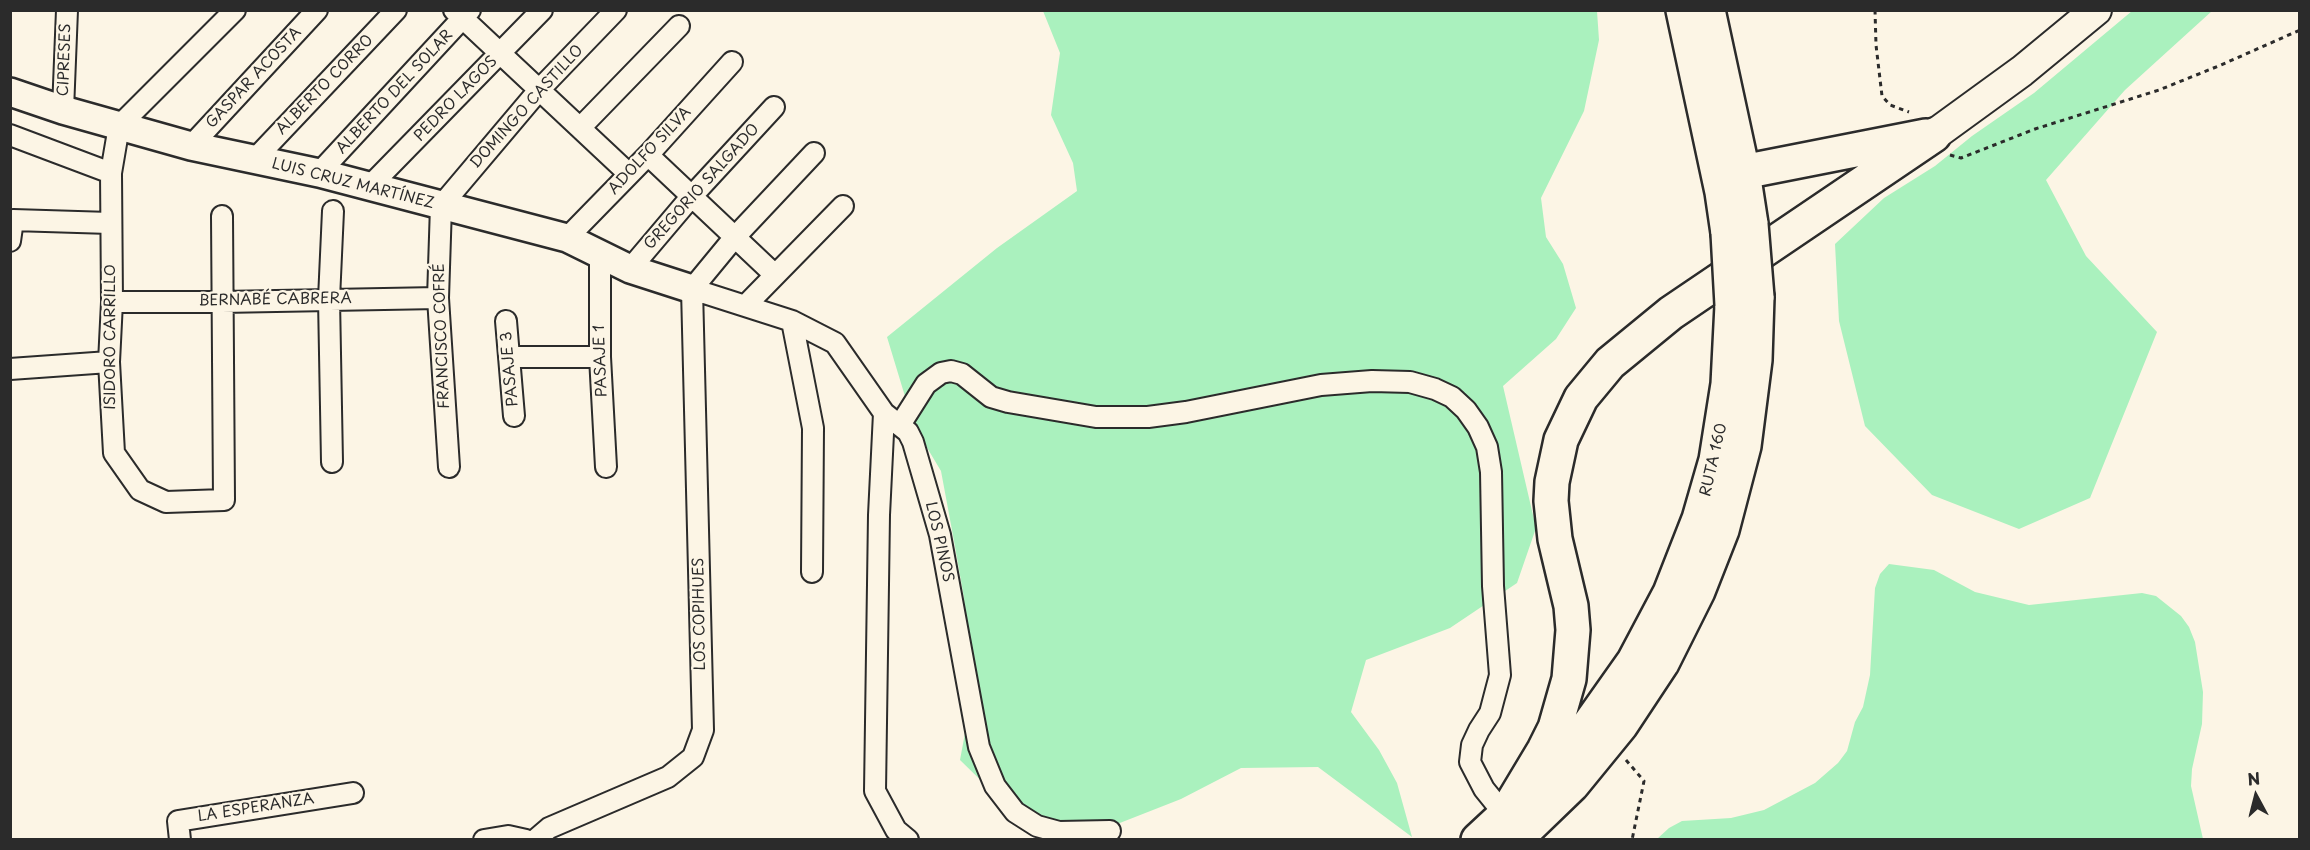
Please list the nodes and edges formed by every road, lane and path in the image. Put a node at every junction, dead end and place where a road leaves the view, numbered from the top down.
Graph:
1 (235, 10) edge
2 (317, 10) edge
3 (396, 10) edge
4 (542, 10) edge
5 (616, 10) edge
6 (1683, 10) edge
7 (1708, 10) edge
8 (1875, 10) edge
9 (2096, 10) edge
10 (67, 11) edge
11 (462, 13) edge
12 (679, 26) dead end
13 (2300, 30) edge
14 (500, 53) junction
15 (732, 62) dead end
16 (539, 90) junction
17 (11, 92) edge
18 (774, 106) dead end
19 (63, 110) junction
20 (119, 126) junction
21 (580, 128) junction
22 (10, 135) edge
23 (1927, 140) junction
24 (191, 146) junction
25 (814, 153) dead end
26 (648, 155) junction
27 (254, 160) junction
28 (319, 172) junction
29 (1743, 172) junction
30 (111, 173) junction
31 (629, 174) junction
32 (369, 187) junction
33 (691, 197) junction
34 (441, 206) junction
35 (843, 206) dead end
36 (333, 211) dead end
37 (222, 216) dead end
38 (110, 223) junction
39 (1740, 228) junction
40 (567, 238) junction
41 (735, 238) junction
42 (10, 241) edge
43 (600, 256) junction
44 (630, 269) junction
45 (775, 275) junction
46 (692, 289) junction
47 (438, 298) junction
48 (329, 299) junction
49 (112, 302) junction
50 (222, 302) junction
51 (746, 305) junction
52 (506, 321) dead end
53 (792, 321) junction
54 (509, 357) junction
55 (600, 357) junction
56 (108, 362) junction
57 (10, 369) edge
58 (884, 413) junction
59 (514, 417) dead end
60 (900, 426) junction
61 (332, 462) dead end
62 (449, 467) dead end
63 (606, 467) dead end
64 (812, 572) dead end
65 (1644, 781) dead end
66 (353, 793) dead end
67 (1510, 827) edge
68 (1110, 831) dead end
69 (180, 840) edge
70 (484, 840) edge
71 (526, 840) edge
72 (535, 840) edge
73 (908, 840) edge
74 (1478, 840) edge
75 (1632, 840) edge

1 - 20 street
2 - 24 street, GASPAR ACOSTA
3 - 27 street, ALBERTO CORRO
4 - 14 street, PEDRO LAGOS
5 - 16 street, DOMINGO CASTILLO
6 - 39 highway, RUTA 160
7 - 29 highway, RUTA 160
8 - 23 path
9 - 23 main road
10 - 19 street, CIPRESES
11 - 14 street
11 - 28 street, ALBERTO DEL SOLAR
12 - 21 street
13 - 23 path
14 - 16 street
14 - 32 street, PEDRO LAGOS
15 - 26 street, ADOLFO SILVA
16 - 21 street
16 - 34 street, DOMINGO CASTILLO
17 - 19 street, LUIS CRUZ MARTÍNEZ
18 - 33 street, GREGORIO SALGADO
19 - 20 street, LUIS CRUZ MARTÍNEZ
20 - 24 street, LUIS CRUZ MARTÍNEZ
20 - 30 street, ISIDORO CARRILLO
21 - 31 street
22 - 30 street
23 - 29 highway
23 - 67 highway
24 - 27 street, LUIS CRUZ MARTÍNEZ
25 - 41 street
26 - 31 street, ADOLFO SILVA
26 - 33 street
27 - 28 street, LUIS CRUZ MARTÍNEZ
28 - 32 street, LUIS CRUZ MARTÍNEZ
29 - 39 highway, RUTA 160
30 - 38 street, ISIDORO CARRILLO
31 - 40 street, ADOLFO SILVA
32 - 34 street, LUIS CRUZ MARTÍNEZ
33 - 41 street
33 - 44 street, GREGORIO SALGADO
34 - 40 street, LUIS CRUZ MARTÍNEZ
34 - 47 street, FRANCISCO COFRÉ
35 - 45 street
36 - 48 street
37 - 50 street
38 - 42 street
38 - 49 street, ISIDORO CARRILLO
39 - 67 highway, RUTA 160, bridge
40 - 43 street, LUIS CRUZ MARTÍNEZ
41 - 45 street
41 - 46 street
43 - 44 street, LUIS CRUZ MARTÍNEZ
43 - 55 street, PASAJE 1
44 - 46 street, LUIS CRUZ MARTÍNEZ
45 - 51 street
46 - 51 street, LOS PINOS
46 - 72 street, LOS COPIHUES
47 - 48 street, BERNABÉ CABRERA
47 - 62 street, FRANCISCO COFRÉ
48 - 50 street, BERNABÉ CABRERA
48 - 61 street
49 - 50 street, BERNABÉ CABRERA
49 - 56 street, ISIDORO CARRILLO
50 - 56 street, ISIDORO CARRILLO
51 - 53 street, LOS PINOS
52 - 54 street, PASAJE 3
53 - 58 street, LOS PINOS
53 - 64 street
54 - 55 street
54 - 59 street, PASAJE 3
55 - 63 street, PASAJE 1
56 - 57 street
58 - 60 street, LOS PINOS
58 - 73 street
60 - 67 street
60 - 68 street, LOS PINOS
65 - 75 path
66 - 69 street, LA ESPERANZA
67 - 74 highway, RUTA 160
70 - 71 street

